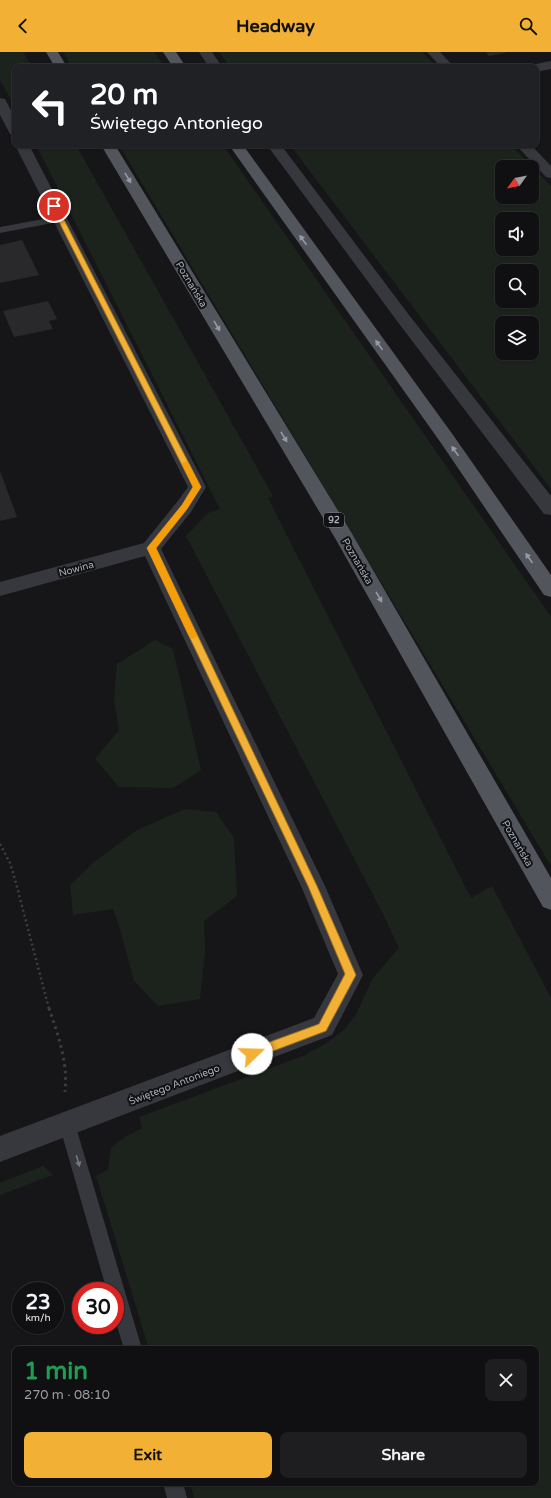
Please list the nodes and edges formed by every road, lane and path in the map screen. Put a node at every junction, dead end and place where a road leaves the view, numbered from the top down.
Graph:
1 (52, 52) edge
2 (169, 52) edge
3 (205, 52) edge
4 (433, 52) edge
5 (59, 64) edge
6 (178, 64) edge
7 (214, 64) edge
8 (445, 64) edge
9 (551, 65) edge
10 (539, 67) edge
11 (0, 102) edge
12 (12, 125) edge
13 (24, 148) edge
14 (110, 148) edge
15 (238, 148) edge
16 (276, 148) edge
17 (526, 148) edge
18 (551, 174) edge
19 (60, 219) junction
20 (0, 230) edge
21 (551, 509) edge
22 (151, 548) junction
23 (0, 589) edge
24 (551, 590) edge
25 (0, 844) edge
26 (551, 900) edge
27 (67, 1124) junction
28 (0, 1149) edge
29 (132, 1346) edge
30 (174, 1486) edge
31 (177, 1498) edge

1 - 5 main road
2 - 6 main road
3 - 7 street
4 - 8 street
9 - 10 street
11 - 12 street
13 - 19 street
14 -> 26 main road, Poznańska / 92
24 -> 15 main road
16 - 21 street
17 - 18 street
19 - 20 lane
19 - 22 street
22 - 23 street, Nowina
22 - 27 street, Świętego Antoniego
25 - 27 path
27 - 28 street, Świętego Antoniego
27 -> 29 lane
30 - 31 lane

